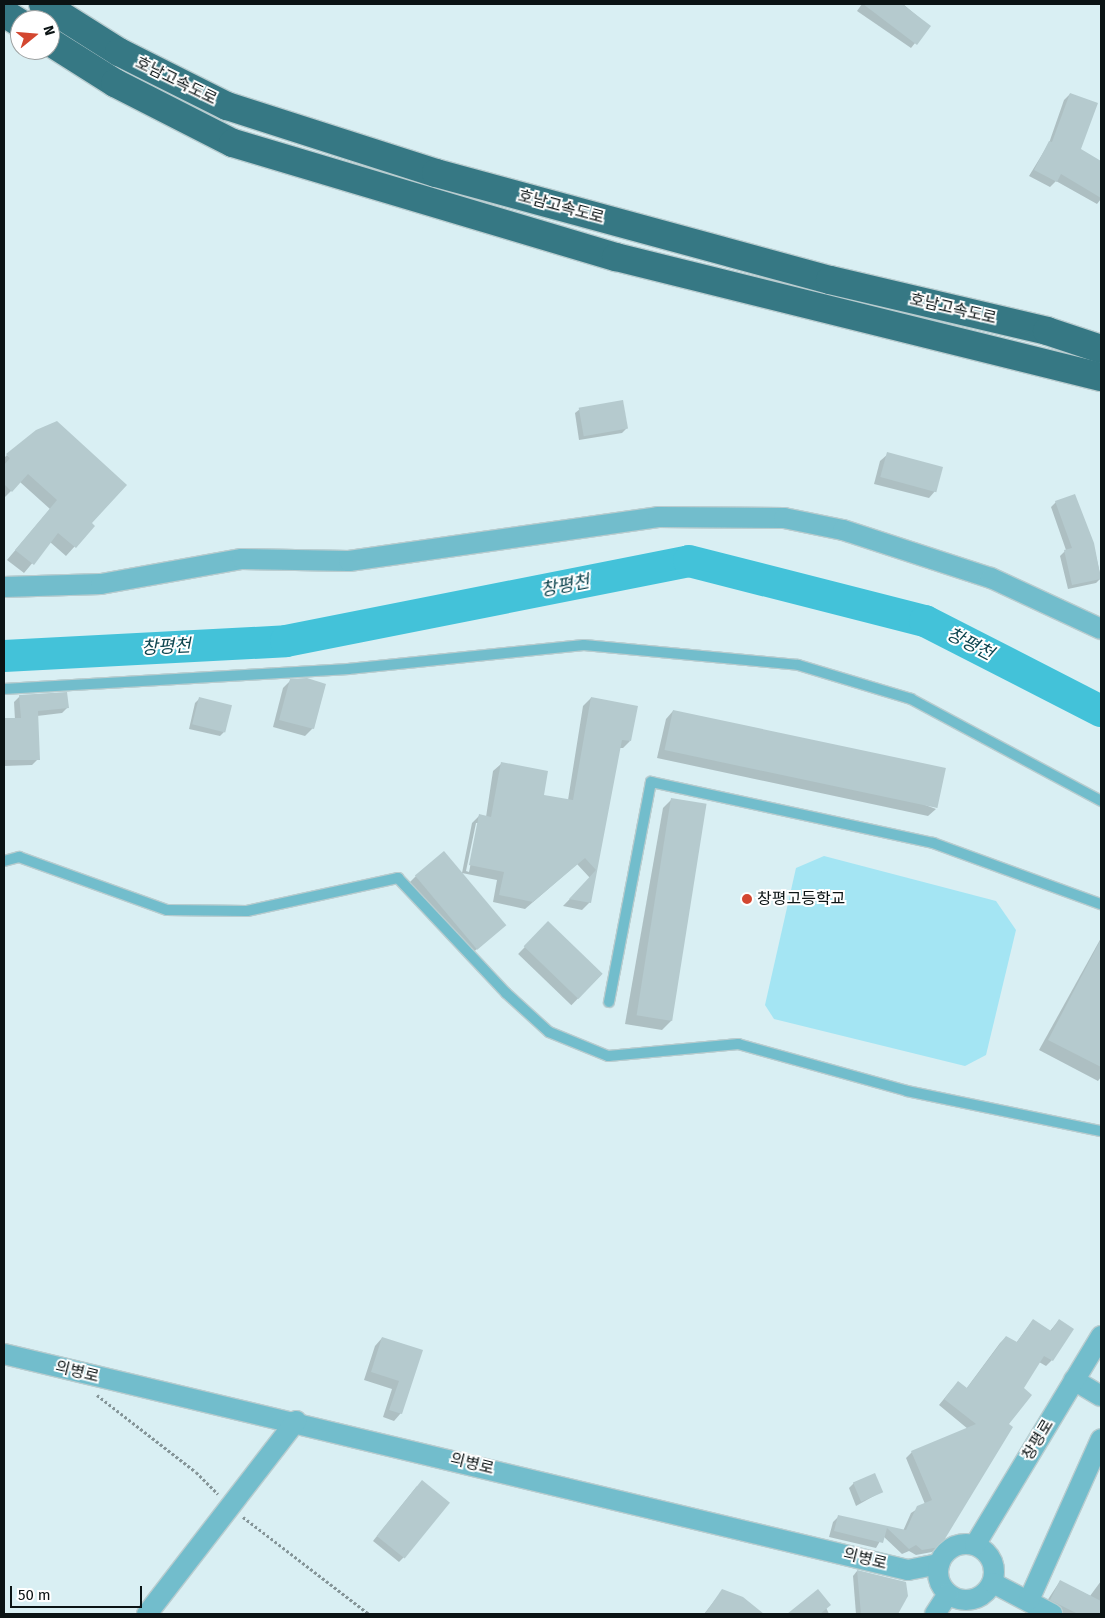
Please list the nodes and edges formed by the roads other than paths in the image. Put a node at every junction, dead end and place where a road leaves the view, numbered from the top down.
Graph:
1 (43, 4) edge
2 (60, 48) edge
3 (1101, 349) edge
4 (1101, 377) edge
5 (4, 587) edge
6 (1101, 630) edge
7 (4, 689) edge
8 (1101, 801) edge
9 (4, 861) edge
10 (1101, 904) edge
11 (609, 1002) dead end
12 (1101, 1131) edge
13 (1101, 1336) edge
14 (4, 1354) edge
15 (1074, 1380) junction
16 (1101, 1396) edge
17 (296, 1421) junction
18 (1101, 1439) edge
19 (976, 1546) junction
20 (939, 1564) junction
21 (992, 1583) junction
22 (948, 1594) junction
23 (1029, 1600) junction
24 (147, 1614) edge
25 (935, 1614) edge
26 (1052, 1614) edge

1 - 3 highway, 호남고속도로
2 - 4 highway, 호남고속도로
5 - 6 street
7 - 8 lane
9 - 12 lane
10 - 11 lane
13 - 15 street, 창평로
14 - 17 street, 의병로
15 - 16 street
15 - 19 street, 창평로
17 - 20 street, 의병로
17 - 24 street
18 - 23 street
19 - 20 street
19 - 21 street
20 - 22 street
21 - 22 street
21 - 23 street
22 - 25 street
23 - 26 street

